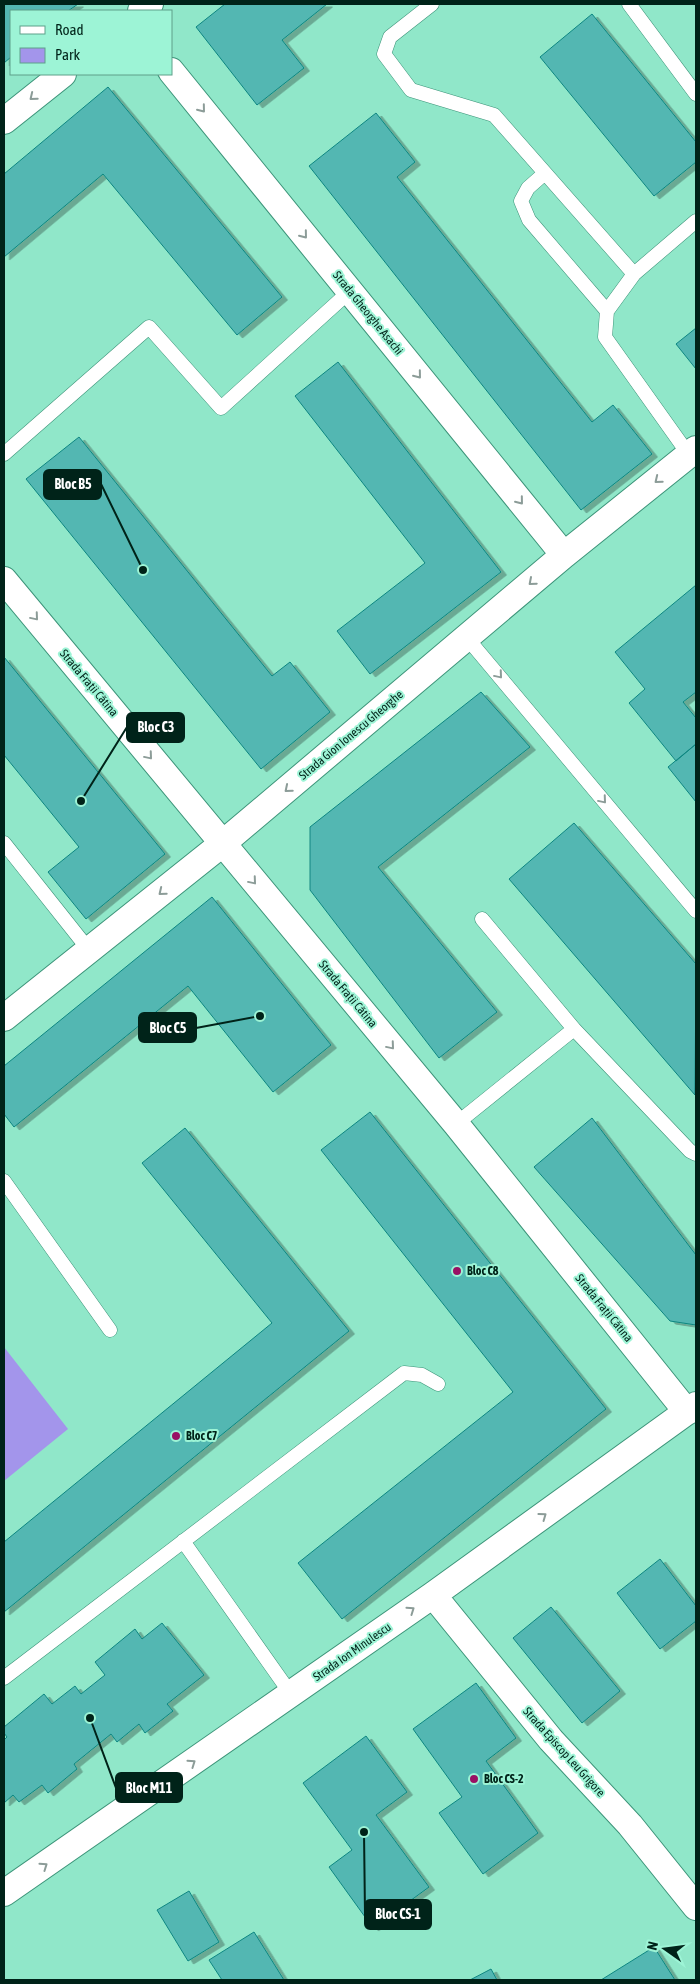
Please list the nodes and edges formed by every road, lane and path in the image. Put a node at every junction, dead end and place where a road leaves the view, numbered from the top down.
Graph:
1 (432, 4) edge
2 (629, 4) edge
3 (172, 72) edge
4 (62, 75) edge
5 (696, 94) edge
6 (4, 121) edge
7 (545, 173) junction
8 (696, 221) edge
9 (634, 274) junction
10 (350, 291) junction
11 (607, 311) junction
12 (692, 452) edge
13 (4, 454) edge
14 (564, 555) junction
15 (4, 580) edge
16 (467, 638) junction
17 (4, 843) edge
18 (222, 844) junction
19 (696, 911) edge
20 (482, 919) dead end
21 (89, 950) junction
22 (4, 1018) edge
23 (574, 1029) junction
24 (456, 1124) junction
25 (696, 1154) edge
26 (4, 1181) edge
27 (110, 1330) dead end
28 (438, 1384) dead end
29 (692, 1409) edge
30 (183, 1541) junction
31 (432, 1595) junction
32 (4, 1678) edge
33 (291, 1694) junction
34 (4, 1894) edge
35 (696, 1907) edge

1 - 7 lane
2 - 5 lane
3 -> 10 street, Strada Gheorghe Asachi
4 -> 6 street
7 - 9 lane
7 - 11 lane
8 - 9 lane
9 - 11 lane
10 - 13 lane
10 -> 14 street, Strada Gheorghe Asachi
11 - 12 lane
12 -> 14 street, Strada Gion Ionescu Gheorghe
14 -> 16 street, Strada Gion Ionescu Gheorghe
15 -> 18 street, Strada Frații Cătina
16 -> 18 street, Strada Gion Ionescu Gheorghe
16 -> 19 lane
17 - 21 lane
18 -> 21 street, Strada Gion Ionescu Gheorghe
18 -> 24 street, Strada Frații Cătina
20 - 23 lane
21 - 22 street, Strada Gion Ionescu Gheorghe
23 - 24 lane
23 - 25 lane
24 - 29 street, Strada Frații Cătina
26 - 27 lane
28 - 30 lane
31 -> 29 street, Strada Ion Minulescu
30 - 32 lane
30 - 33 lane
33 -> 31 street, Strada Ion Minulescu
31 - 35 street, Strada Episcop Leu Grigore
34 -> 33 street, Strada Ion Minulescu

